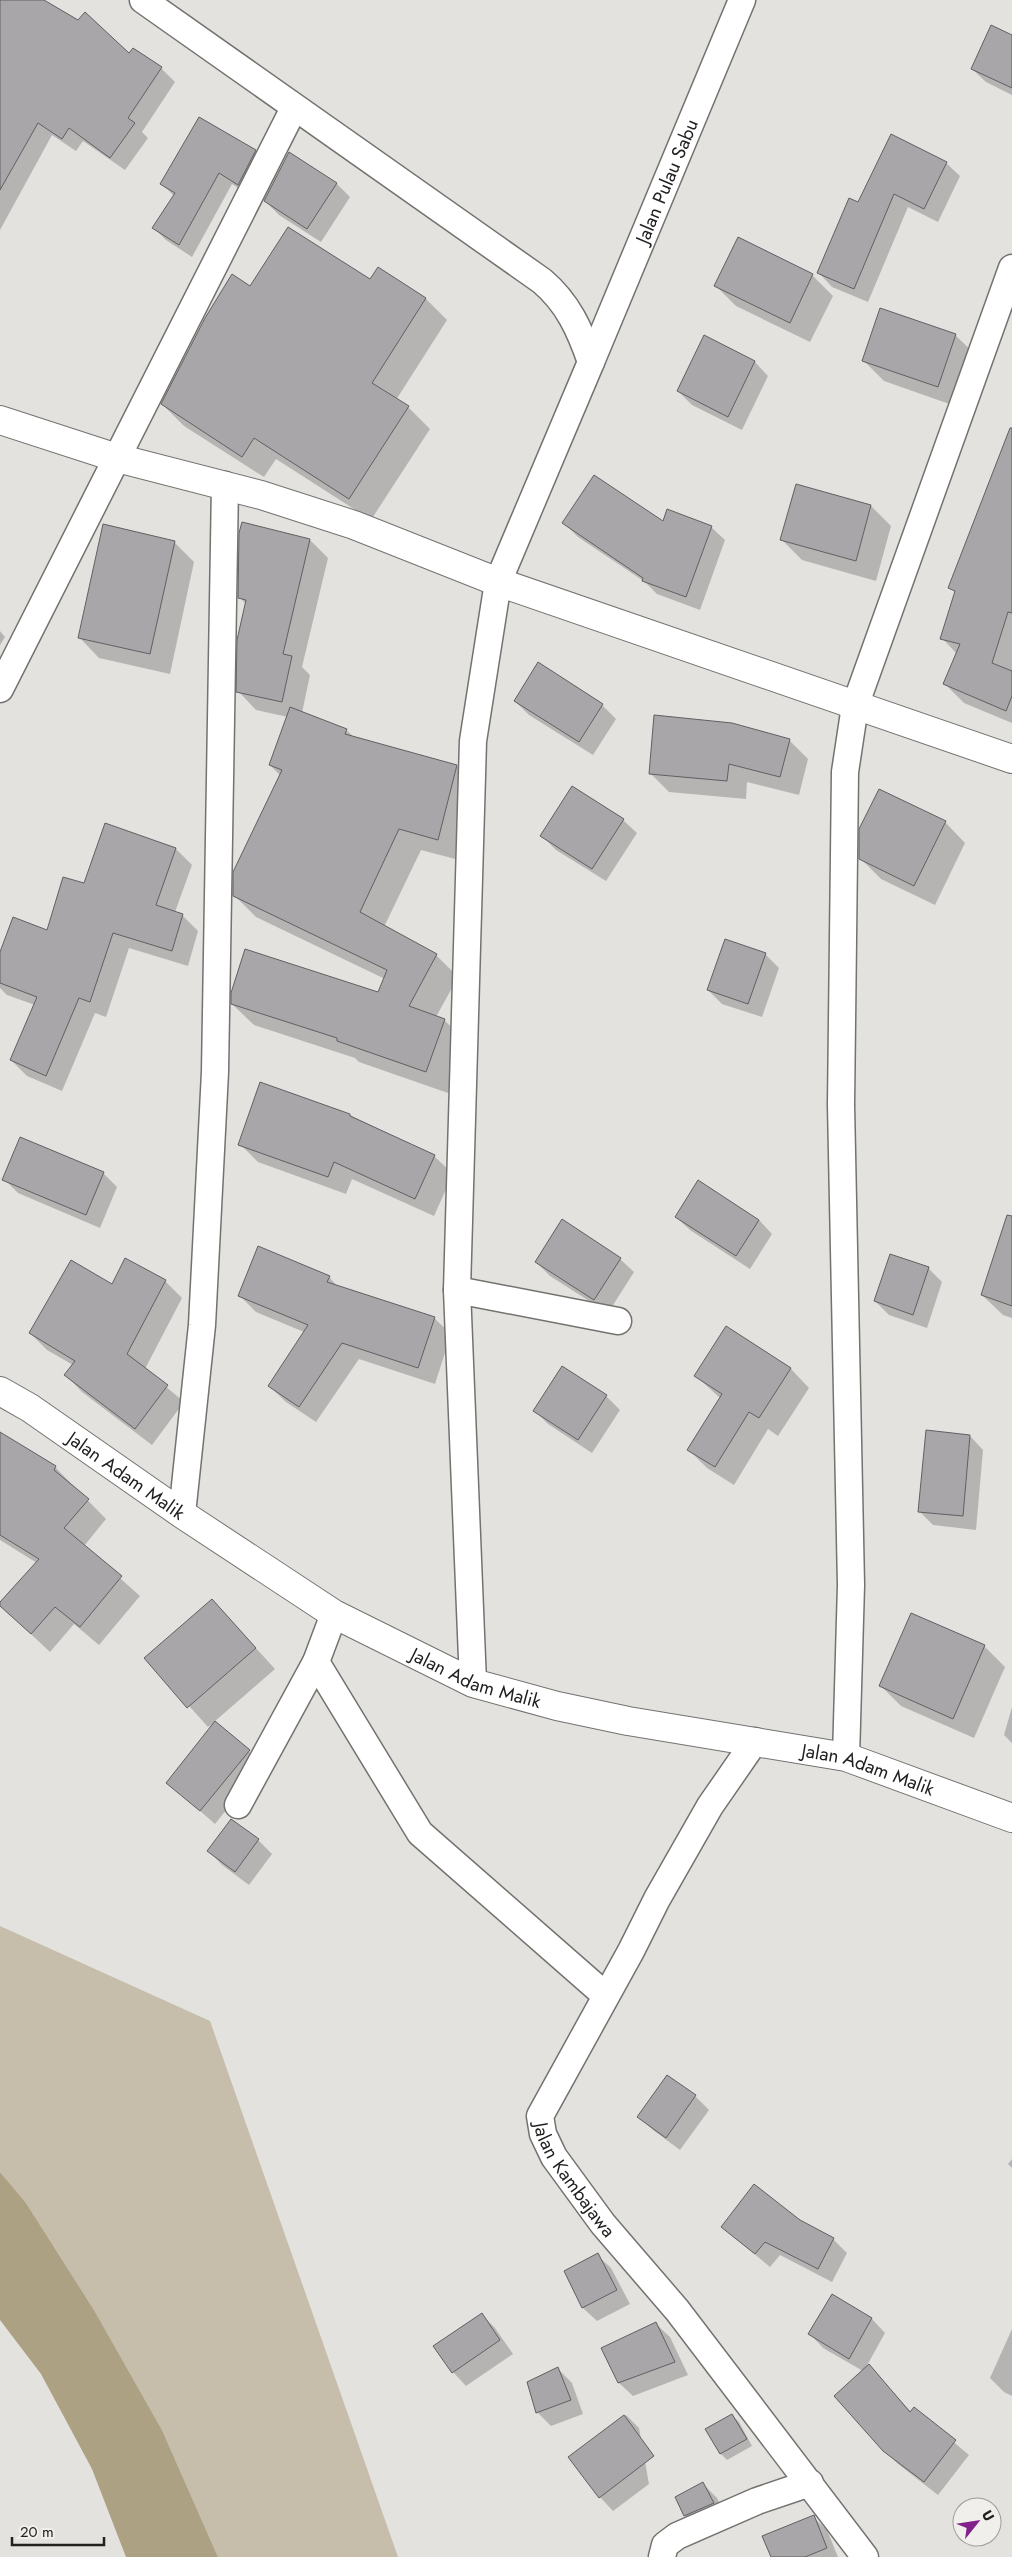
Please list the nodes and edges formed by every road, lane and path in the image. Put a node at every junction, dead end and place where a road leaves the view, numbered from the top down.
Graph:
1 (143, 0) edge
2 (742, 0) edge
3 (294, 108) junction
4 (1012, 268) edge
5 (591, 362) junction
6 (0, 420) edge
7 (116, 458) junction
8 (225, 485) junction
9 (498, 582) junction
10 (0, 689) edge
11 (855, 706) junction
12 (1012, 759) edge
13 (457, 1290) junction
14 (618, 1321) dead end
15 (0, 1390) edge
16 (182, 1514) junction
17 (334, 1614) junction
18 (316, 1662) junction
19 (473, 1683) junction
20 (754, 1741) junction
21 (846, 1757) junction
22 (238, 1805) dead end
23 (1012, 1818) edge
24 (605, 1995) junction
25 (810, 2483) junction
26 (662, 2557) edge
27 (865, 2557) edge

1 - 3 street
2 - 5 street, Jalan Pulau Sabu
3 - 5 street
3 - 7 street
4 - 11 street
5 - 9 street, Jalan Pulau Sabu
6 - 7 main road
7 - 8 main road
7 - 10 street
8 - 9 main road
8 - 16 street
9 - 11 main road
9 - 13 street, Jalan Pulau Sabu
11 - 12 main road
11 - 21 street
13 - 14 street
13 - 19 street, Jalan Pulau Sabu
15 - 16 main road, Jalan Adam Malik
16 - 17 main road, Jalan Adam Malik
17 - 18 street
17 - 19 main road, Jalan Adam Malik
18 - 22 street
18 - 24 street
19 - 20 main road, Jalan Adam Malik
20 - 21 main road, Jalan Adam Malik
20 - 24 street, Jalan Kambajawa
21 - 23 main road, Jalan Adam Malik
24 - 25 street, Jalan Kambajawa
25 - 26 street
25 - 27 street, Jalan Kambajawa

